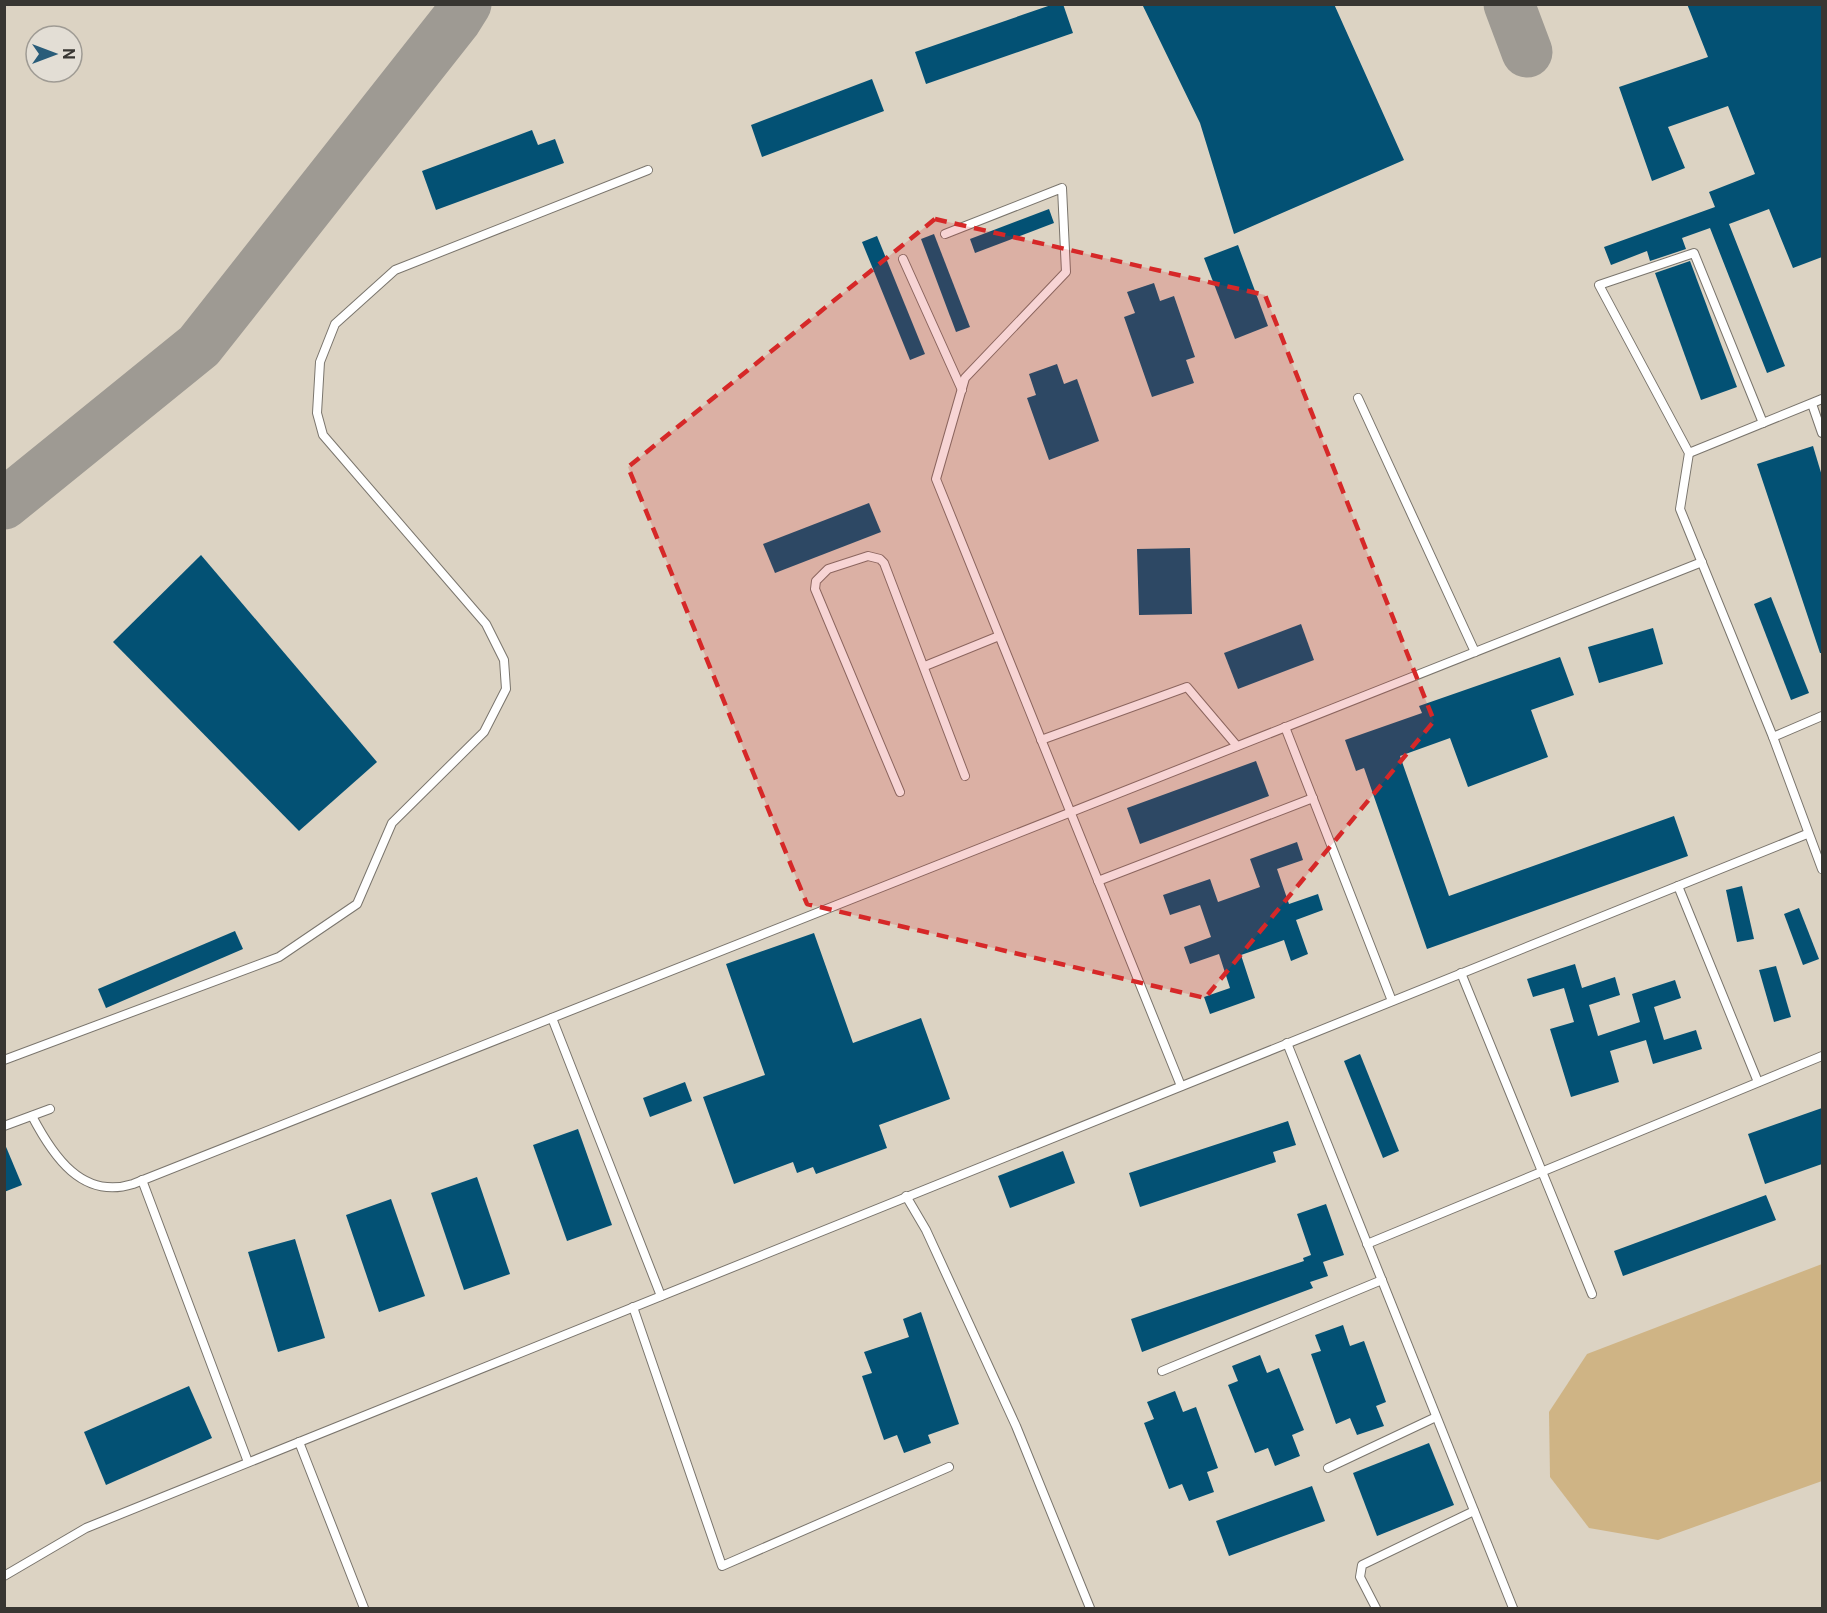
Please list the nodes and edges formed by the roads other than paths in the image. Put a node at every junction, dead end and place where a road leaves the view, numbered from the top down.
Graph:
1 (648, 170) dead end
2 (945, 234) dead end
3 (903, 259) dead end
4 (962, 390) junction
5 (1358, 398) dead end
6 (1822, 399) edge
7 (1812, 404) junction
8 (1763, 423) junction
9 (1822, 433) edge
10 (1689, 453) junction
11 (1702, 562) junction
12 (999, 636) junction
13 (1475, 652) junction
14 (925, 666) junction
15 (1822, 716) edge
16 (1286, 727) junction
17 (1773, 737) junction
18 (1041, 740) junction
19 (1238, 746) junction
20 (965, 776) dead end
21 (900, 792) dead end
22 (1313, 798) junction
23 (1070, 813) junction
24 (1807, 834) junction
25 (1822, 869) edge
26 (1098, 881) junction
27 (1678, 886) junction
28 (1461, 973) junction
29 (1392, 1001) junction
30 (552, 1018) junction
31 (1287, 1043) junction
32 (1822, 1056) edge
33 (4, 1060) edge
34 (1758, 1082) junction
35 (1181, 1086) junction
36 (51, 1108) dead end
37 (32, 1116) junction
38 (4, 1126) edge
39 (1541, 1172) junction
40 (142, 1180) junction
41 (906, 1196) junction
42 (1367, 1244) junction
43 (1382, 1280) junction
44 (1592, 1294) dead end
45 (661, 1296) junction
46 (633, 1306) junction
47 (1162, 1371) dead end
48 (1436, 1417) junction
49 (299, 1442) junction
50 (248, 1462) junction
51 (949, 1467) dead end
52 (1328, 1468) dead end
53 (1474, 1511) junction
54 (4, 1576) edge
55 (363, 1608) edge
56 (1090, 1608) edge
57 (1377, 1608) edge
58 (1513, 1608) edge

1 - 33 lane
2 - 4 lane
3 - 4 lane
4 - 12 lane
5 - 13 lane
6 - 7 lane
7 - 8 lane
7 - 9 lane
8 - 10 lane
8 - 10 lane
10 - 11 lane
11 - 13 lane
11 - 17 lane
12 - 14 lane
12 - 18 lane
13 - 16 lane
14 - 20 lane
14 - 21 lane
15 - 17 lane
16 - 19 lane
16 - 22 lane
17 - 24 lane
18 - 19 lane
18 - 23 lane
19 - 23 lane
22 - 26 lane
22 - 29 lane
23 - 26 lane
23 - 30 lane
24 - 25 lane
24 - 27 lane
26 - 35 lane
27 - 28 lane
27 - 34 lane
28 - 29 lane
28 - 39 lane
29 - 31 lane
30 - 40 lane
30 - 45 lane
31 - 35 lane
31 - 42 lane
32 - 34 lane
34 - 39 lane
35 - 41 lane
36 - 37 lane
37 - 38 lane
37 - 40 lane
39 - 42 lane
39 - 44 lane
40 - 50 lane
41 - 45 lane
41 - 56 lane
42 - 43 lane
43 - 47 lane
43 - 48 lane
45 - 46 lane
46 - 49 lane
46 - 51 lane
48 - 52 lane
48 - 53 lane
49 - 50 lane
49 - 55 lane
50 - 54 lane
53 - 57 lane
53 - 58 lane

